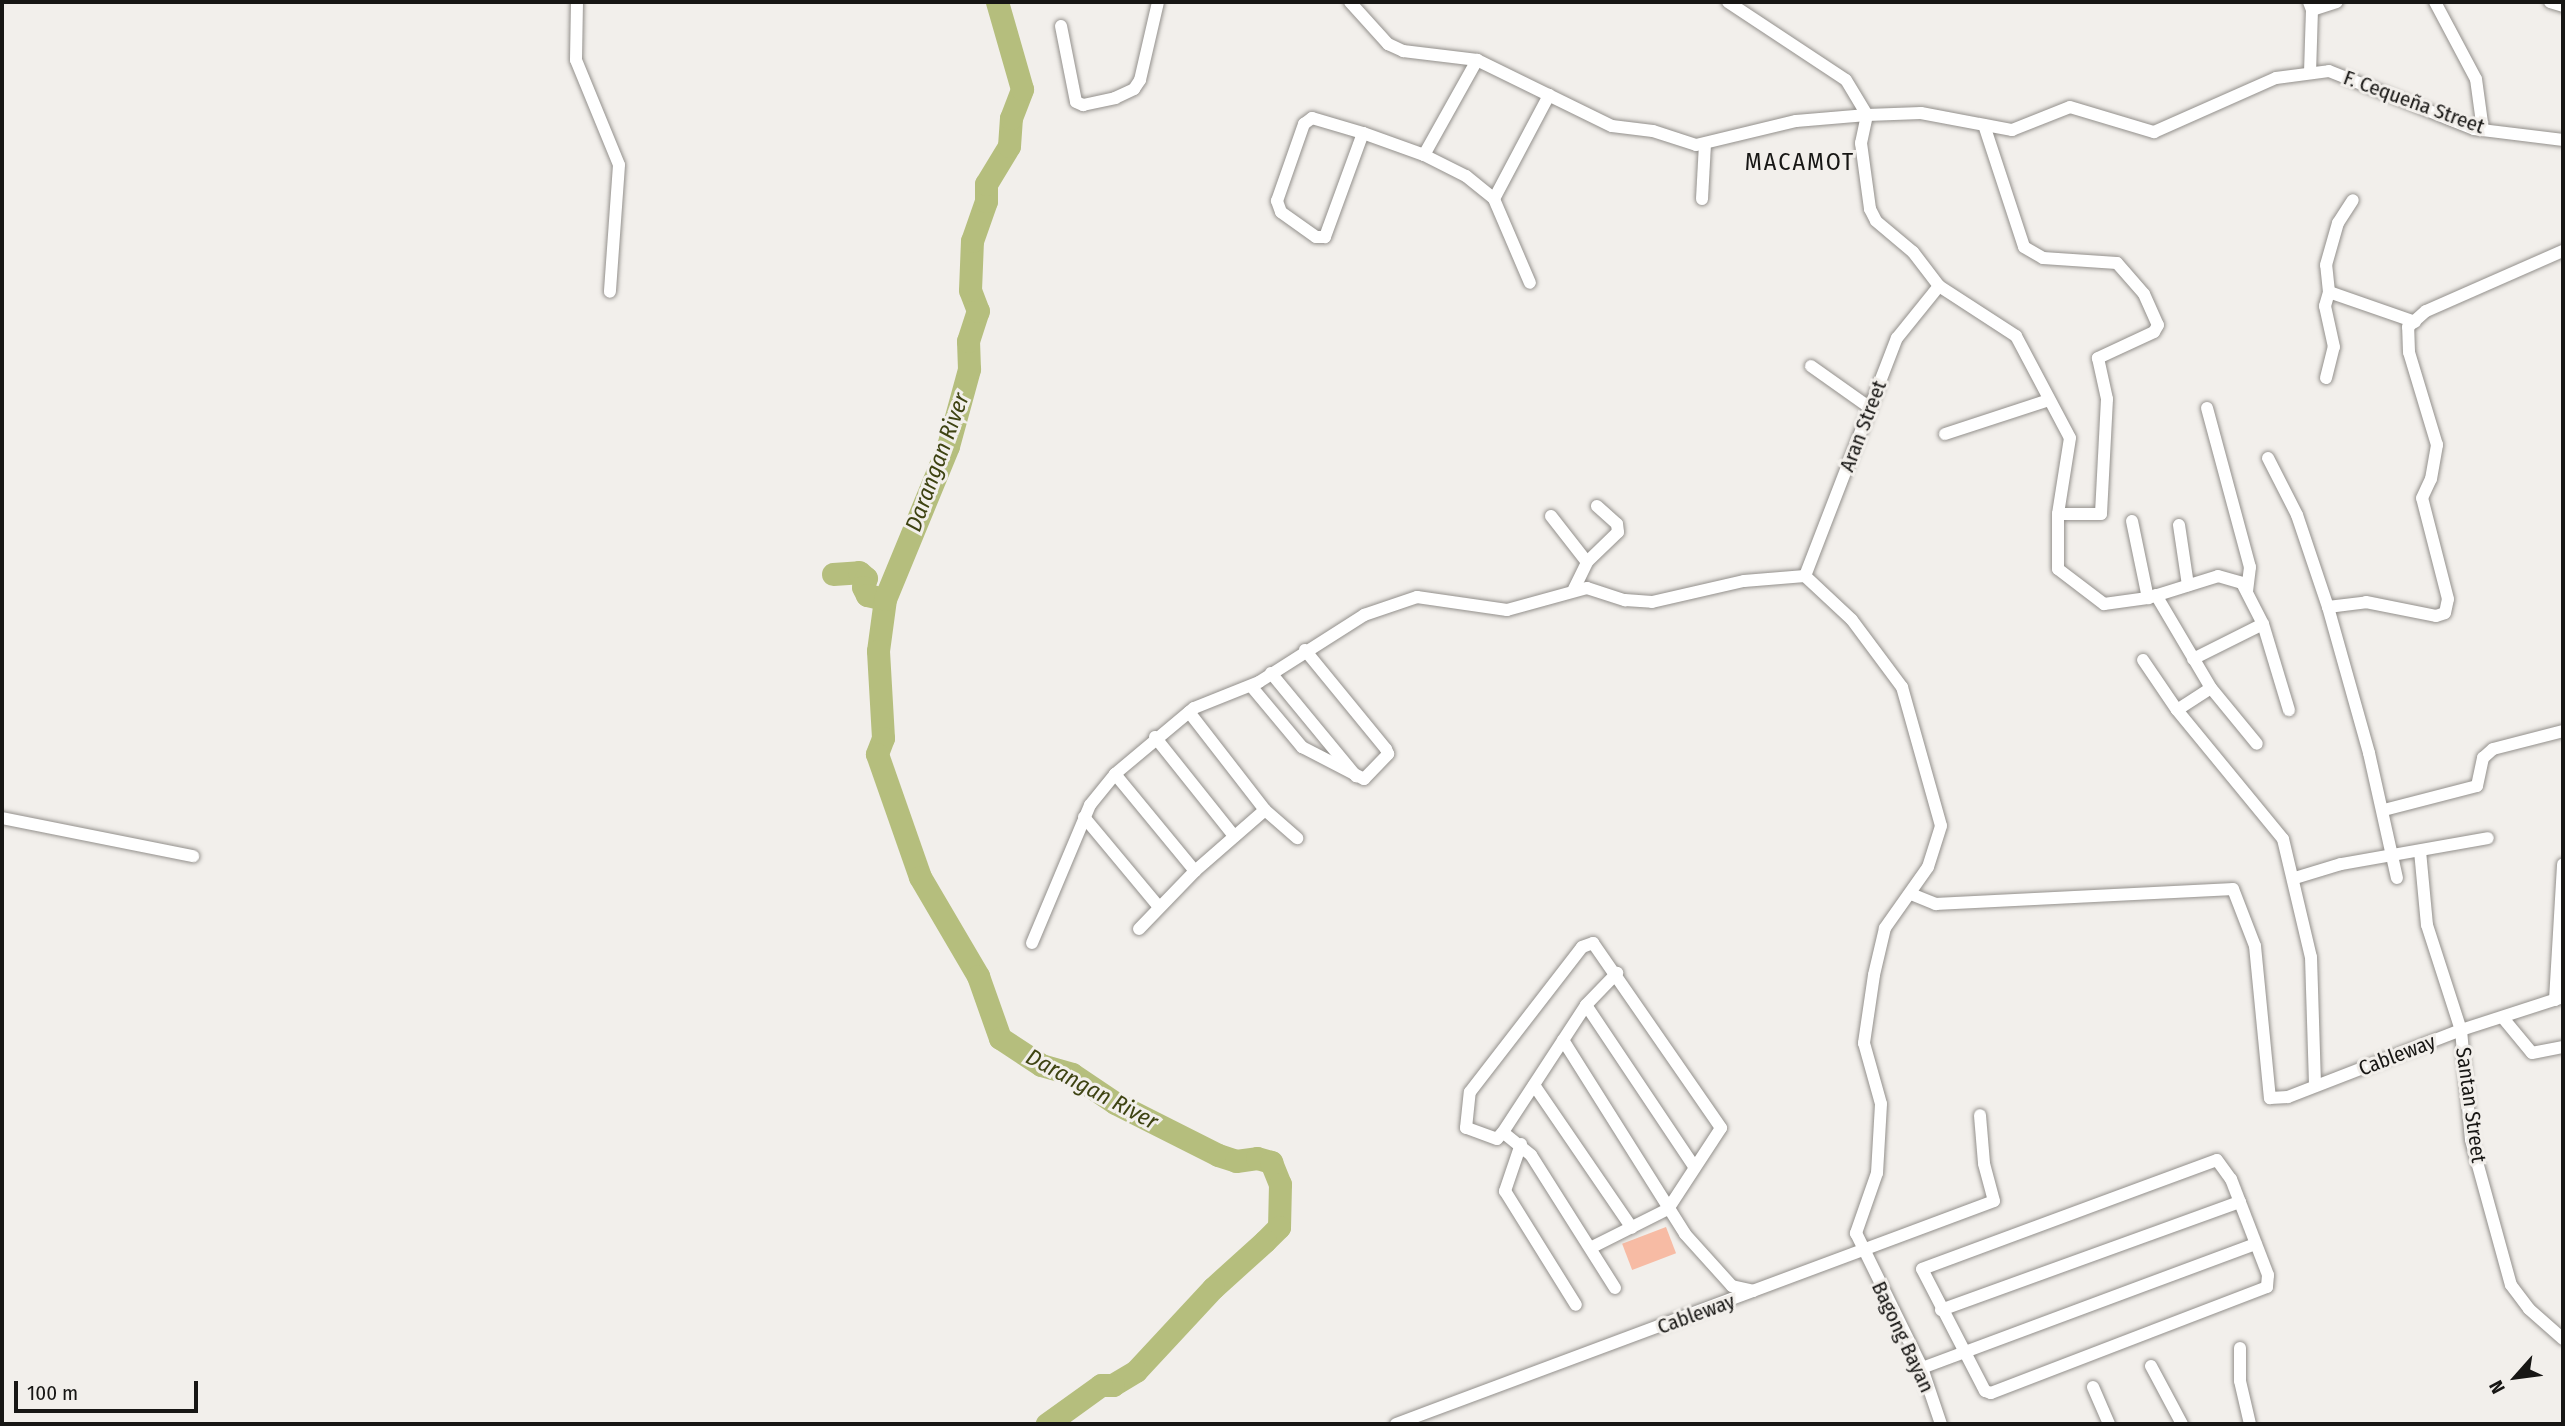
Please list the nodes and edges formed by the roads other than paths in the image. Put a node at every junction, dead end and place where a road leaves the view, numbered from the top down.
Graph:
1 (578, 2) edge
2 (1158, 2) edge
3 (1349, 2) edge
4 (1728, 2) edge
5 (2337, 2) edge
6 (2435, 2) edge
7 (2550, 2) edge
8 (2311, 6) edge
9 (2563, 6) edge
10 (1061, 26) dead end
11 (1477, 60) junction
12 (2310, 73) junction
13 (1549, 95) junction
14 (1867, 115) junction
15 (1984, 125) junction
16 (2483, 130) junction
17 (1363, 134) junction
18 (2563, 140) edge
19 (1705, 144) junction
20 (1424, 155) junction
21 (1494, 199) junction
22 (1702, 199) dead end
23 (2353, 200) dead end
24 (2563, 251) edge
25 (1530, 283) dead end
26 (1939, 286) junction
27 (610, 292) dead end
28 (2329, 292) junction
29 (2415, 322) junction
30 (1811, 366) dead end
31 (2326, 378) dead end
32 (2049, 400) junction
33 (1870, 408) junction
34 (2207, 408) dead end
35 (1945, 434) dead end
36 (2268, 458) dead end
37 (1597, 506) dead end
38 (2058, 514) junction
39 (1550, 516) dead end
40 (2132, 522) dead end
41 (2179, 525) dead end
42 (1587, 562) junction
43 (1805, 576) junction
44 (2188, 585) junction
45 (1574, 589) junction
46 (2247, 592) junction
47 (2152, 596) junction
48 (2328, 607) junction
49 (2263, 624) junction
50 (1305, 650) junction
51 (2193, 659) junction
52 (2143, 660) dead end
53 (1271, 673) junction
54 (1251, 686) junction
55 (2211, 688) junction
56 (2177, 710) junction
57 (2289, 710) dead end
58 (1189, 712) junction
59 (2563, 731) edge
60 (1155, 737) junction
61 (2257, 744) dead end
62 (1115, 774) junction
63 (1357, 778) junction
64 (1265, 810) junction
65 (2384, 810) junction
66 (1084, 817) junction
67 (2, 818) edge
68 (1234, 836) junction
69 (1297, 838) dead end
70 (2488, 838) dead end
71 (2420, 851) junction
72 (2393, 855) junction
73 (193, 856) dead end
74 (2563, 864) edge
75 (1195, 871) junction
76 (2295, 878) junction
77 (2397, 878) dead end
78 (1911, 894) junction
79 (1159, 907) junction
80 (1139, 929) dead end
81 (1032, 943) dead end
82 (1617, 973) junction
83 (2559, 999) edge
84 (1586, 1005) junction
85 (2503, 1018) junction
86 (2461, 1030) junction
87 (1563, 1040) junction
88 (2563, 1047) edge
89 (1534, 1085) junction
90 (2315, 1086) junction
91 (1980, 1115) dead end
92 (1503, 1132) junction
93 (1521, 1144) junction
94 (1693, 1165) junction
95 (2240, 1202) junction
96 (1668, 1209) junction
97 (1632, 1228) junction
98 (2256, 1244) junction
99 (1592, 1247) junction
100 (1862, 1251) junction
101 (1615, 1288) dead end
102 (1757, 1292) junction
103 (1576, 1305) dead end
104 (1941, 1310) junction
105 (2563, 1339) edge
106 (2240, 1348) dead end
107 (1964, 1353) junction
108 (2151, 1366) dead end
109 (1922, 1368) junction
110 (2093, 1387) dead end
111 (1396, 1424) edge
112 (1941, 1424) edge
113 (2109, 1424) edge
114 (2182, 1424) edge
115 (2250, 1424) edge

1 - 27 street
2 - 10 street
3 - 11 street
4 - 14 street
5 - 8 street
6 - 16 street
7 - 9 street
8 - 12 street
11 - 13 street
11 - 20 street
12 - 15 street, F. Cequeña Street
12 - 16 street, F. Cequeña Street
13 - 19 street
13 - 21 street
14 - 15 street, F. Cequeña Street
14 - 19 street, F. Cequeña Street
14 - 26 street
15 - 38 street
16 - 18 street, F. Cequeña Street
17 - 17 street
17 - 20 street
19 - 22 street
20 - 21 street
21 - 25 street
23 - 28 street
24 - 29 street
26 - 32 street
26 - 33 street, Aran Street
28 - 29 street
28 - 31 street
29 - 48 street
30 - 33 street
32 - 35 street
32 - 38 street
33 - 43 street, Aran Street
34 - 46 street
36 - 48 street
37 - 42 street
38 - 47 street
39 - 42 street
40 - 47 street
41 - 44 street
42 - 45 street
43 - 45 street
43 - 78 street
44 - 46 street
44 - 47 street
45 - 50 street
46 - 49 street
47 - 51 street
48 - 65 street
49 - 51 street
49 - 57 street
50 - 53 street
50 - 63 street
51 - 55 street
52 - 56 street
53 - 54 street
53 - 63 street
54 - 58 street
54 - 63 street
55 - 56 street
55 - 61 street
56 - 76 street
58 - 60 street
58 - 64 street
59 - 65 street
60 - 62 street
60 - 68 street
62 - 66 street
62 - 75 street
64 - 68 street
64 - 69 street
65 - 72 street
66 - 79 street
66 - 81 street
67 - 73 street
68 - 75 street
70 - 71 street
71 - 72 street
71 - 86 street, Santan Street
72 - 76 street
72 - 77 street
74 - 83 street
75 - 79 street
76 - 90 street
78 - 90 street, Cableway
78 - 100 street
79 - 80 street
82 - 84 street
82 - 92 street
82 - 94 street
83 - 85 street, Cableway
84 - 87 street
84 - 94 street
85 - 86 street, Cableway
85 - 88 street
86 - 90 street, Cableway
86 - 105 street, Santan Street
87 - 89 street
87 - 96 street
89 - 92 street
89 - 97 street
91 - 100 street, Cableway
92 - 93 street
93 - 99 street
93 - 103 street
94 - 96 street
95 - 98 street
95 - 104 street
95 - 104 street
96 - 97 street
96 - 102 street
97 - 99 street
98 - 107 street
98 - 107 street
99 - 101 street
100 - 102 street, Cableway
100 - 109 street, Bagong Bayan
102 - 111 street, Cableway
104 - 107 street
106 - 115 street
107 - 109 street
108 - 114 street
109 - 112 street, Bagong Bayan
110 - 113 street

